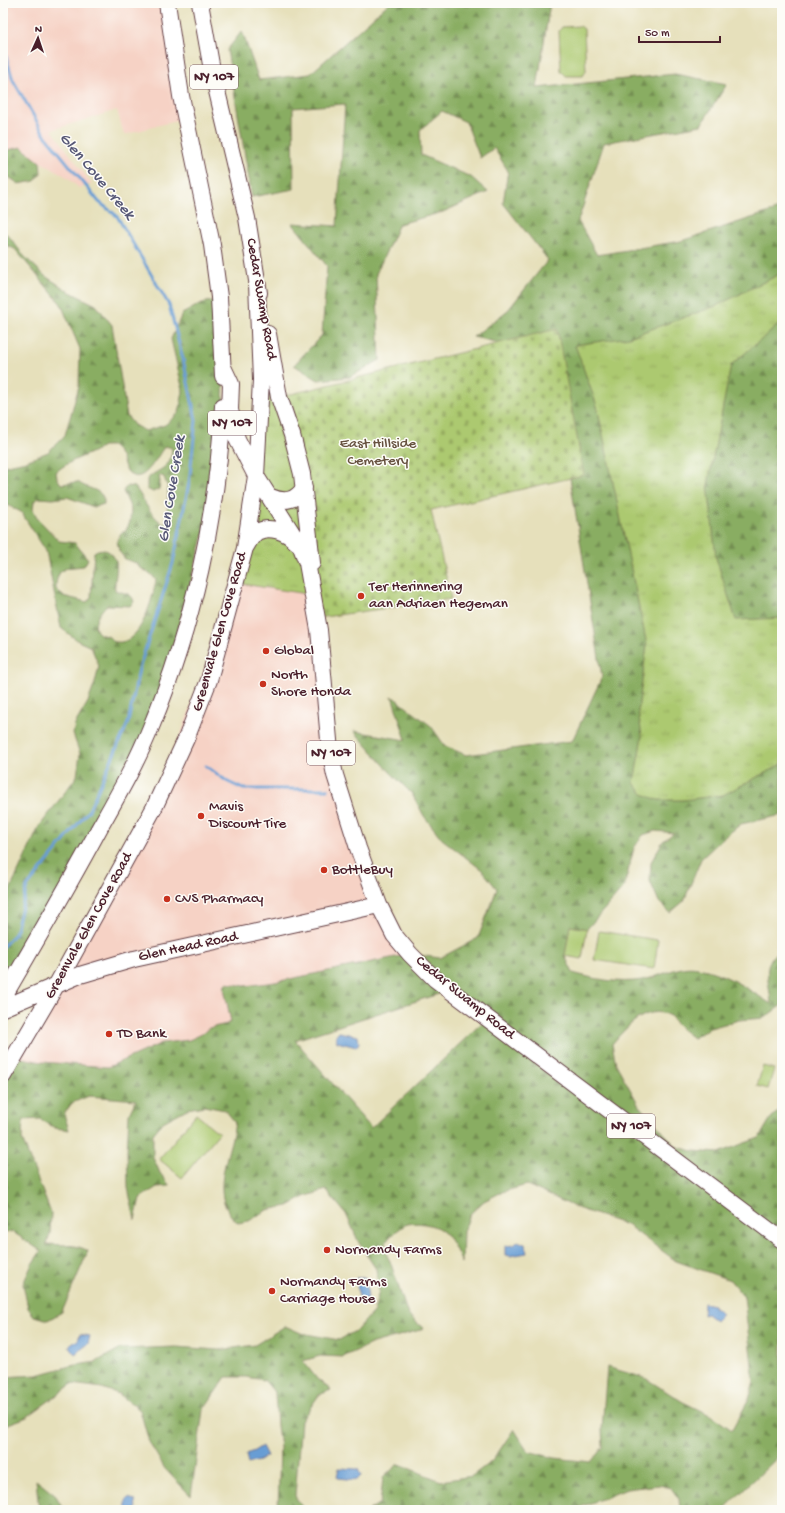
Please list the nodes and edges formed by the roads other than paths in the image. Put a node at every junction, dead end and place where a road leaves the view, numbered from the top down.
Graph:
1 (167, 3) edge
2 (200, 3) edge
3 (257, 284) junction
4 (223, 367) junction
5 (256, 476) junction
6 (304, 488) junction
7 (271, 497) junction
8 (245, 548) junction
9 (301, 548) junction
10 (314, 595) junction
11 (380, 905) junction
12 (57, 984) junction
13 (3, 998) edge
14 (3, 1008) edge
15 (3, 1076) edge
16 (782, 1240) edge

1 - 4 main road, NY 107
2 - 3 main road, Cedar Swamp Road / NY 107
3 - 5 main road, Greenvale Glen Cove Road
3 - 6 main road, Cedar Swamp Road / NY 107
4 - 5 main road, NY 107
4 - 13 main road
5 - 7 main road, Cedar Swamp Road / NY 107
5 - 8 main road, Greenvale Glen Cove Road
6 - 7 main road
6 - 10 main road, Cedar Swamp Road / NY 107
7 - 9 main road, Cedar Swamp Road / NY 107
8 - 9 main road
8 - 12 main road, Greenvale Glen Cove Road
9 - 10 main road, Cedar Swamp Road / NY 107
10 - 11 main road, Cedar Swamp Road / NY 107
11 - 12 main road, Glen Head Road
11 - 16 main road, Cedar Swamp Road / NY 107
12 - 14 main road, Glen Head Road
12 - 15 main road, Greenvale Glen Cove Road

